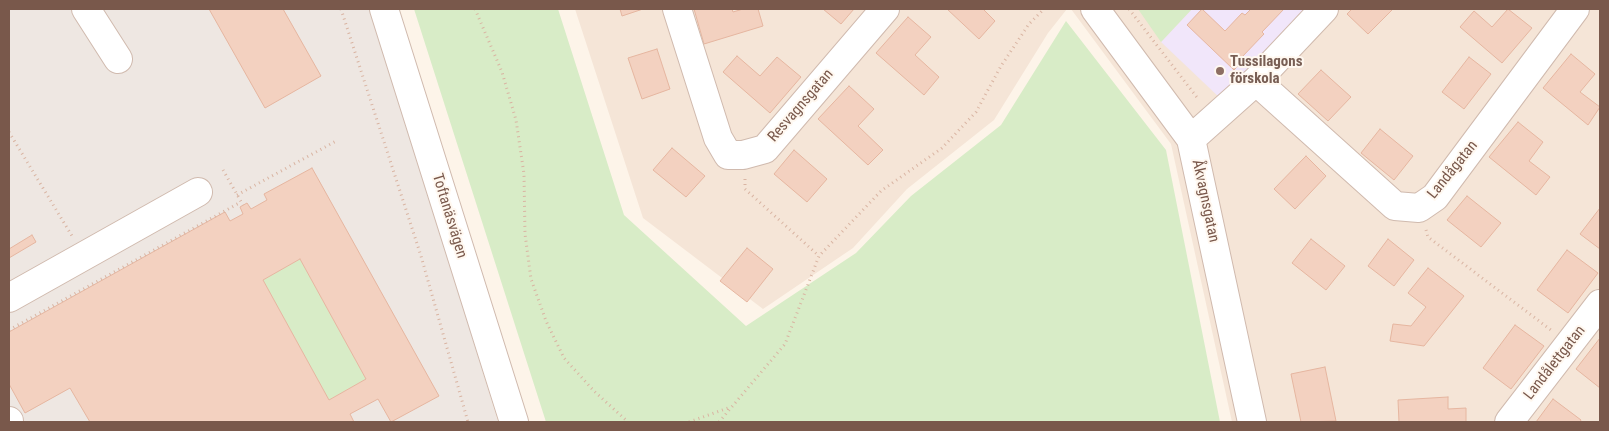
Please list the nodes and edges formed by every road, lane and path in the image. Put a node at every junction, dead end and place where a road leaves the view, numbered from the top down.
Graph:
1 (86, 9) edge
2 (341, 9) edge
3 (384, 9) edge
4 (475, 9) edge
5 (677, 9) edge
6 (885, 9) edge
7 (1044, 9) edge
8 (1095, 9) edge
9 (1324, 9) edge
10 (1575, 9) edge
11 (118, 59) dead end
12 (1256, 81) junction
13 (9, 132) edge
14 (1191, 139) junction
15 (338, 140) dead end
16 (744, 155) junction
17 (223, 170) dead end
18 (198, 192) dead end
19 (237, 195) junction
20 (1419, 208) junction
21 (75, 242) dead end
22 (819, 256) junction
23 (9, 298) edge
24 (1600, 304) edge
25 (9, 330) edge
26 (1569, 344) junction
27 (728, 408) junction
28 (468, 422) edge
29 (514, 422) edge
30 (628, 422) edge
31 (689, 422) edge
32 (719, 422) edge
33 (1252, 422) edge
34 (1509, 422) edge

1 - 11 street
2 - 28 path
3 - 29 street, Toftanäsvägen
4 - 30 path
5 - 16 street
6 - 16 street, Resvagnsgatan
7 - 22 path
8 - 14 street, Åkvagnsgatan
9 - 12 street
10 - 20 street, Landågatan
12 - 14 street
12 - 20 street, Landågatan
13 - 21 path
14 - 33 street, Åkvagnsgatan
15 - 19 path
16 - 22 path
17 - 19 path
18 - 23 street
19 - 25 path
20 - 26 path
22 - 27 path
24 - 26 street, Landålettgatan
26 - 34 street, Landålettgatan
27 - 31 path
27 - 32 path

